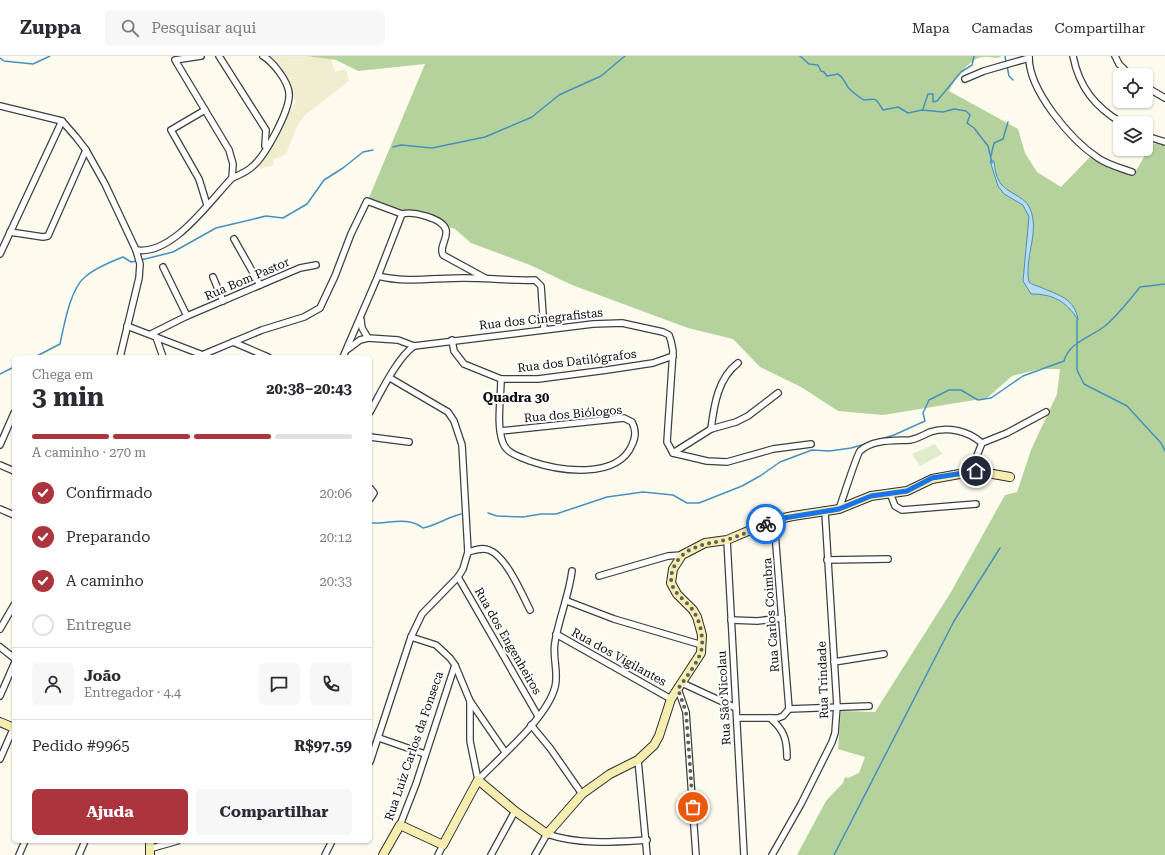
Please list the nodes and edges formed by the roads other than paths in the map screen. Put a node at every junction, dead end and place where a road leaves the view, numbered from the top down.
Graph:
1 (201, 56) edge
2 (219, 56) edge
3 (264, 56) edge
4 (1072, 56) edge
5 (1115, 56) edge
6 (1029, 57) edge
7 (1123, 68) edge
8 (965, 79) dead end
9 (1153, 91) edge
10 (1165, 98) edge
11 (0, 106) edge
12 (205, 110) junction
13 (1113, 116) edge
14 (62, 120) junction
15 (1153, 138) edge
16 (1165, 142) edge
17 (86, 150) junction
18 (263, 153) junction
19 (1132, 172) dead end
20 (232, 178) junction
21 (207, 205) junction
22 (402, 214) junction
23 (10, 232) junction
24 (234, 239) dead end
25 (136, 250) junction
26 (0, 254) edge
27 (316, 264) dead end
28 (163, 267) dead end
29 (378, 276) junction
30 (213, 278) dead end
31 (487, 279) junction
32 (260, 285) junction
33 (223, 301) junction
34 (187, 316) junction
35 (361, 318) junction
36 (126, 326) junction
37 (544, 329) junction
38 (154, 336) junction
39 (368, 338) junction
40 (452, 340) junction
41 (233, 342) junction
42 (414, 346) junction
43 (347, 350) junction
44 (120, 355) edge
45 (162, 355) edge
46 (202, 355) edge
47 (207, 355) edge
48 (263, 355) edge
49 (344, 355) edge
50 (674, 356) junction
51 (738, 363) dead end
52 (390, 378) junction
53 (501, 380) junction
54 (778, 393) dead end
55 (372, 409) edge
56 (1046, 412) dead end
57 (12, 418) edge
58 (711, 429) junction
59 (500, 431) junction
60 (372, 437) edge
61 (409, 442) dead end
62 (982, 443) junction
63 (811, 444) dead end
64 (0, 445) edge
65 (673, 453) junction
66 (0, 465) edge
67 (12, 470) edge
68 (968, 471) junction
69 (1010, 477) dead end
70 (890, 493) junction
71 (976, 504) dead end
72 (0, 509) edge
73 (839, 509) junction
74 (825, 512) junction
75 (12, 514) edge
76 (774, 520) junction
77 (727, 540) junction
78 (468, 552) junction
79 (682, 555) junction
80 (888, 559) dead end
81 (827, 560) junction
82 (572, 571) dead end
83 (599, 576) dead end
84 (458, 577) junction
85 (566, 601) junction
86 (12, 608) edge
87 (530, 610) dead end
88 (782, 618) junction
89 (731, 620) junction
90 (0, 627) edge
91 (556, 634) junction
92 (411, 637) junction
93 (702, 645) junction
94 (0, 647) edge
95 (884, 654) dead end
96 (12, 656) edge
97 (834, 662) junction
98 (455, 665) junction
99 (12, 669) edge
100 (680, 686) junction
101 (0, 696) edge
102 (672, 699) junction
103 (470, 701) junction
104 (837, 706) junction
105 (869, 706) dead end
106 (736, 708) junction
107 (789, 709) junction
108 (538, 716) junction
109 (737, 718) junction
110 (770, 718) junction
111 (0, 722) edge
112 (531, 725) junction
113 (12, 727) edge
114 (12, 732) edge
115 (379, 738) junction
116 (506, 752) junction
117 (425, 754) junction
118 (372, 757) edge
119 (787, 757) dead end
120 (0, 759) edge
121 (638, 760) junction
122 (478, 780) junction
123 (582, 794) junction
124 (515, 811) junction
125 (400, 825) junction
126 (547, 834) junction
127 (647, 840) junction
128 (24, 843) edge
129 (84, 843) edge
130 (169, 843) edge
131 (331, 843) edge
132 (443, 845) junction
133 (150, 848) edge
134 (18, 855) edge
135 (79, 855) edge
136 (325, 855) edge
137 (383, 855) edge
138 (438, 855) edge
139 (492, 855) edge
140 (535, 855) edge
141 (647, 855) edge
142 (696, 855) edge
143 (744, 855) edge
144 (772, 855) edge

1 - 12 street
2 - 18 street
3 - 18 street
4 - 13 street
5 - 7 street
6 - 8 street
6 - 19 street
9 - 10 street
11 - 14 street
12 - 20 street
12 - 21 street
14 - 17 street
14 - 23 street
15 - 16 street
17 - 23 street
17 - 25 street
18 - 20 street
20 - 21 street
21 - 25 street
22 - 29 street
22 - 31 street
22 - 41 street
23 - 26 street
24 - 32 street
25 - 36 street
27 - 32 street, Rua Bom Pastor
28 - 34 street
29 - 31 street
29 - 35 street
30 - 33 street
31 - 37 street
32 - 33 street, Rua Bom Pastor
33 - 34 street, Rua Bom Pastor
34 - 38 street, Rua Bom Pastor
35 - 39 street
35 - 43 street
36 - 38 street
36 - 44 street
37 - 40 street, Rua dos Cinegrafistas
37 - 50 street, Rua dos Cinegrafistas
38 - 45 street
38 - 46 street
39 - 42 street, Rua dos Cinegrafistas
39 - 43 street
40 - 42 street, Rua dos Cinegrafistas
40 - 53 street, Rua dos Datilógrafos
41 - 47 street
41 - 48 street
42 - 52 street
43 - 49 street
50 - 53 street, Rua dos Datilógrafos
50 - 65 street
51 - 58 street
52 - 55 street
52 - 78 street
53 - 59 street, Rua dos Biólogos
54 - 58 street
56 - 62 street
57 - 64 street
58 - 65 street
59 - 59 street, Rua dos Biólogos
60 - 61 street
62 - 68 street
62 - 73 street
63 - 65 street
66 - 67 street
68 - 69 street
68 - 70 street
70 - 71 street
70 - 73 street
72 - 75 street
73 - 74 street
74 - 76 street
74 - 81 street, Rua Trindade
76 - 77 street
76 - 88 street, Rua Carlos Coimbra
77 - 79 street
77 - 89 street, Rua São Nicolau
78 - 84 street
78 - 87 street
79 - 83 street
79 - 93 street
80 - 81 street
81 - 97 street, Rua Trindade
82 - 85 street
84 - 92 street
84 - 108 street, Rua dos Engenheiros
85 - 91 street
85 - 93 street
86 - 90 street
88 - 89 street
88 - 107 street, Rua Carlos Coimbra
89 - 106 street, Rua São Nicolau
91 - 102 street, Rua dos Vigilantes
91 - 108 street
92 - 98 street
92 - 115 street
93 - 100 street
94 - 96 street
95 - 97 street
97 - 104 street, Rua Trindade
98 - 103 street
98 - 117 street, Rua Luiz Carlos da Fonseca
99 - 101 street
100 - 102 street
100 - 106 street
100 - 142 street
102 - 121 street
103 - 116 street
103 - 122 street
104 - 105 street
104 - 107 street
104 - 144 street, Rua Trindade
106 - 109 street, Rua São Nicolau
107 - 110 street
108 - 112 street
109 - 110 street
109 - 143 street, Rua São Nicolau
110 - 119 street
111 - 113 street
112 - 116 street
112 - 123 street
114 - 120 street
115 - 117 street
115 - 118 street
116 - 122 street
117 - 125 street, Rua Luiz Carlos da Fonseca
121 - 123 street
121 - 127 street
122 - 124 street
122 - 132 street
123 - 126 street
124 - 126 street
124 - 139 street
125 - 132 street
125 - 137 street, Rua Luiz Carlos da Fonseca
126 - 127 street
126 - 140 street
127 - 141 street
128 - 134 street
129 - 135 street
130 - 133 street
131 - 136 street
132 - 138 street

